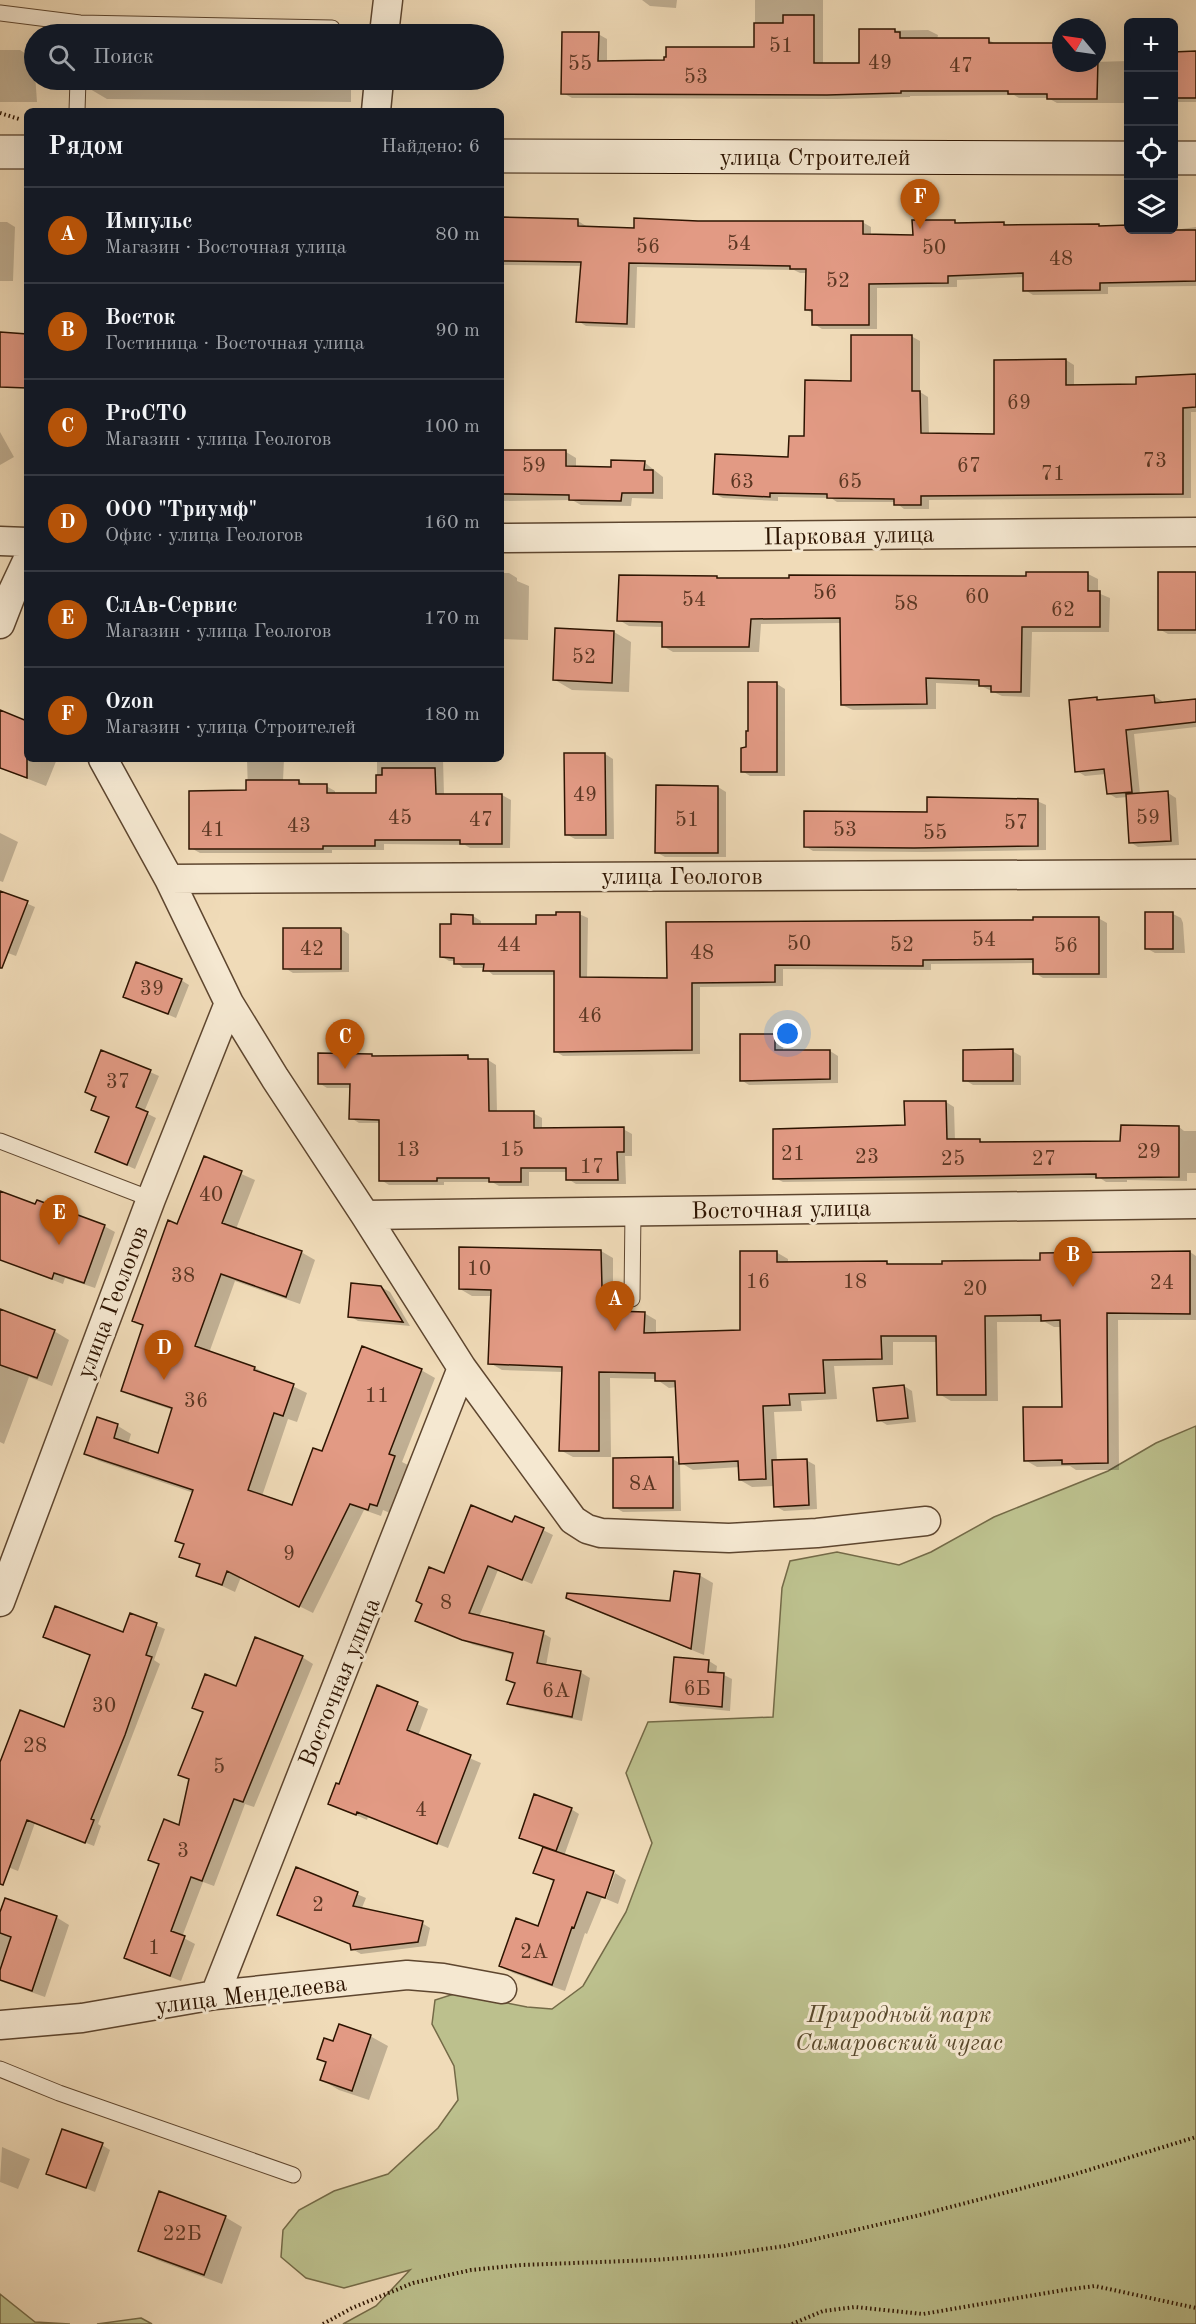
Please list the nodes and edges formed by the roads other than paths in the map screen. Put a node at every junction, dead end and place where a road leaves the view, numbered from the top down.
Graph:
1 (388, 0) edge
2 (0, 13) edge
3 (55, 24) edge
4 (385, 24) edge
5 (78, 90) edge
6 (378, 90) edge
7 (77, 108) edge
8 (376, 108) edge
9 (0, 152) edge
10 (24, 152) edge
11 (504, 156) edge
12 (1124, 158) edge
13 (1178, 158) edge
14 (1196, 158) edge
15 (1196, 532) edge
16 (504, 538) edge
17 (0, 541) edge
18 (24, 542) edge
19 (24, 564) edge
20 (6, 583) edge
21 (24, 616) edge
22 (0, 624) edge
23 (105, 762) edge
24 (1196, 874) edge
25 (169, 879) junction
26 (229, 1004) junction
27 (0, 1141) edge
28 (151, 1199) junction
29 (1196, 1204) edge
30 (633, 1211) junction
31 (365, 1215) junction
32 (632, 1299) dead end
33 (462, 1368) junction
34 (926, 1521) dead end
35 (0, 1602) edge
36 (502, 1989) dead end
37 (215, 1995) junction
38 (0, 2025) edge
39 (0, 2069) edge
40 (293, 2175) dead end

1 - 4 street
2 - 3 lane
5 - 7 lane
6 - 8 street
9 - 10 main road
11 - 12 main road, улица Строителей
13 - 14 main road
15 - 16 street, Парковая улица
17 - 18 street
19 - 20 street
20 - 21 street
20 - 22 street
23 - 25 street
24 - 25 street, улица Геологов
25 - 26 street
26 - 28 street, улица Геологов
26 - 31 street
27 - 28 lane
28 - 35 street, улица Геологов
29 - 30 street, Восточная улица
30 - 31 street, Восточная улица
30 - 32 lane
31 - 33 street
33 - 34 street
33 - 37 street, Восточная улица
36 - 37 street, улица Менделеева
37 - 38 street, улица Менделеева
39 - 40 lane

